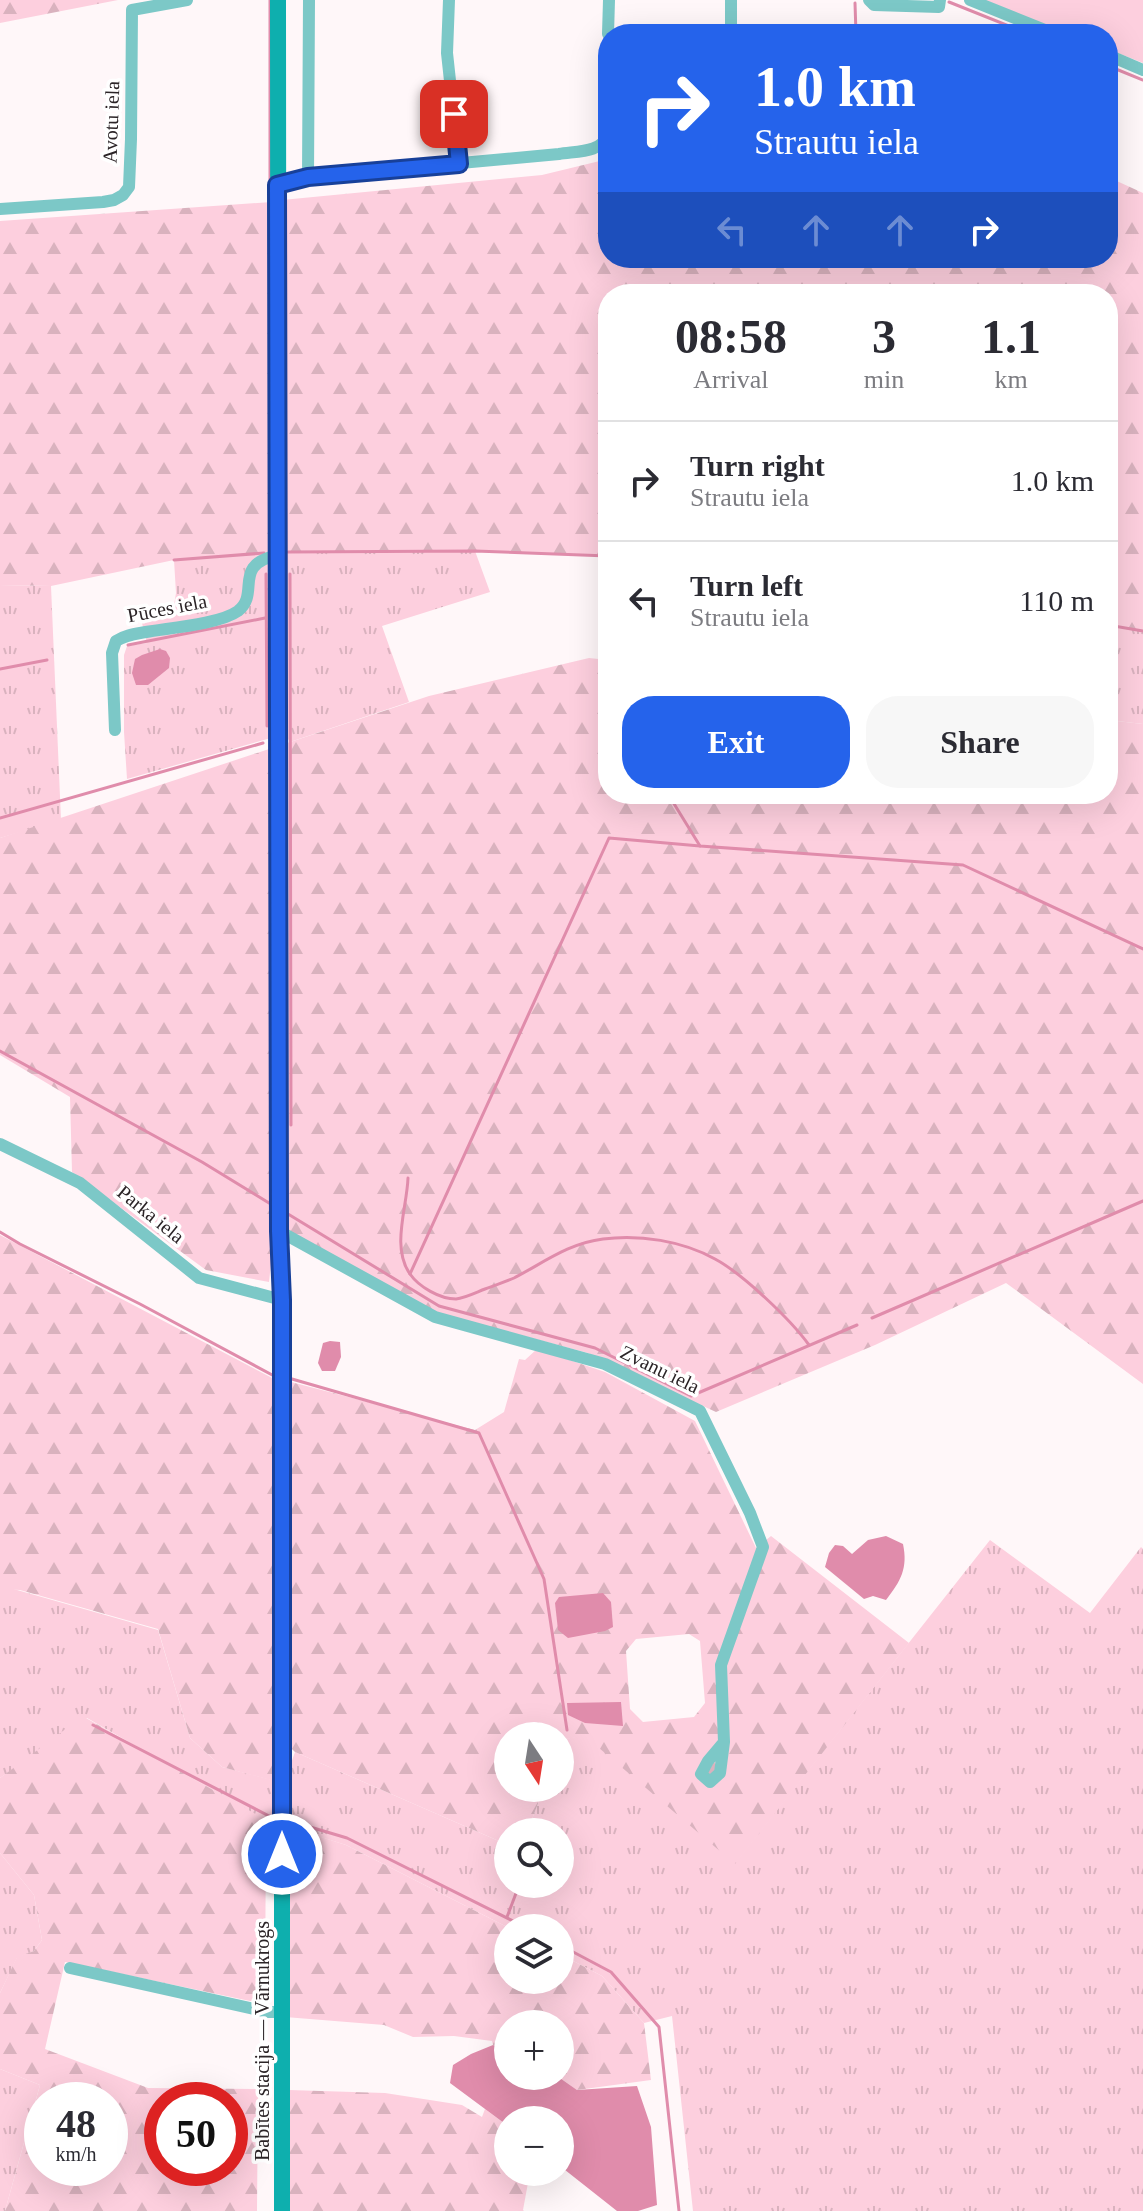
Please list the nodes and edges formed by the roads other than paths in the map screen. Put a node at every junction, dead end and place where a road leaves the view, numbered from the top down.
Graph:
1 (187, 0) edge
2 (278, 0) edge
3 (309, 0) edge
4 (449, 0) edge
5 (609, 0) edge
6 (731, 0) edge
7 (869, 0) edge
8 (940, 0) edge
9 (970, 0) edge
10 (608, 24) edge
11 (731, 24) edge
12 (1030, 24) edge
13 (1118, 59) edge
14 (1143, 70) edge
15 (598, 147) edge
16 (459, 164) junction
17 (308, 177) junction
18 (277, 185) junction
19 (0, 209) edge
20 (278, 555) junction
21 (115, 730) dead end
22 (0, 1144) edge
23 (279, 1231) junction
24 (282, 1300) junction
25 (724, 1742) dead end
26 (70, 1968) dead end
27 (282, 2012) junction
28 (282, 2211) edge

1 - 19 street, Avotu iela
2 - 18 main road, Babītes stacija — Vārnukrogs
3 - 17 street
4 - 16 street
5 - 10 street
6 - 11 street
7 - 8 street
9 - 12 street
13 - 14 street
15 - 16 street
16 - 17 street
17 - 18 street
18 - 20 main road, Babītes stacija — Vārnukrogs
20 - 21 street, Pūces iela
20 - 23 main road, Babītes stacija — Vārnukrogs
22 - 24 street, Parka iela
23 - 24 main road, Babītes stacija — Vārnukrogs
23 - 25 street, Zvanu iela
24 - 27 main road, Babītes stacija — Vārnukrogs
26 - 27 street
27 - 28 main road, Babītes stacija — Vārnukrogs

